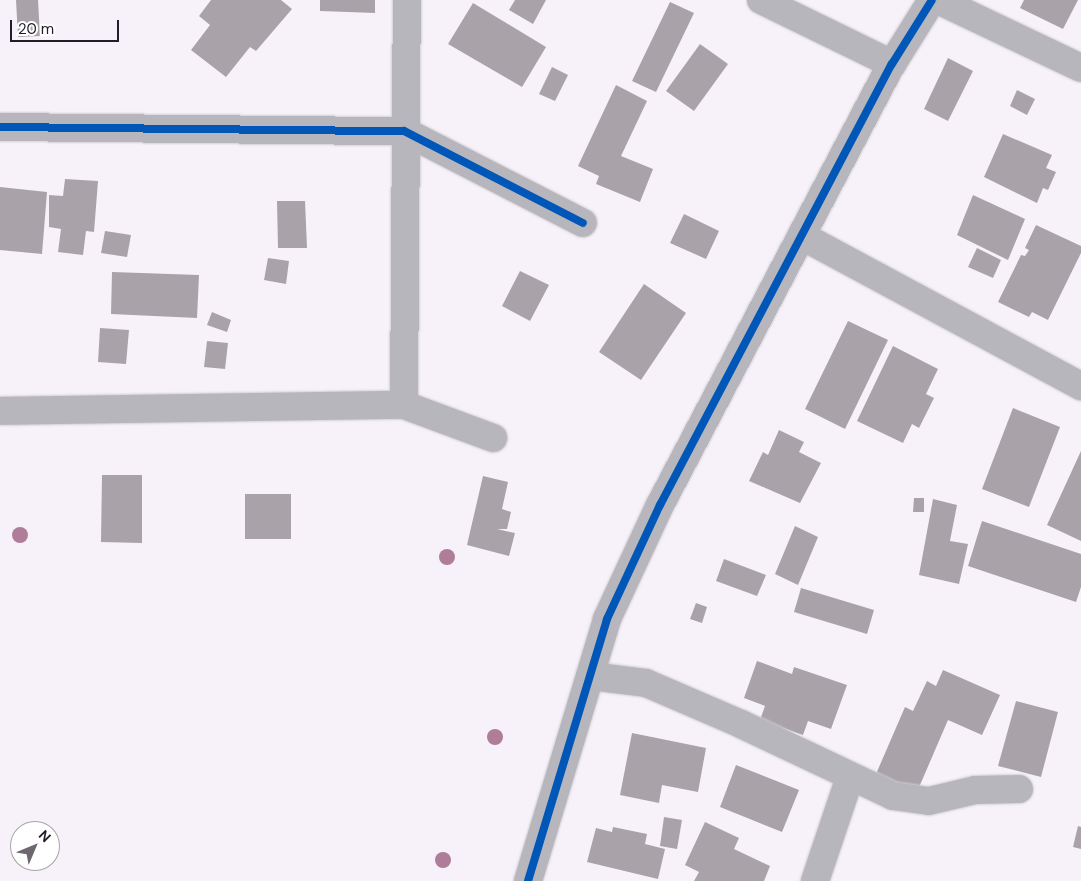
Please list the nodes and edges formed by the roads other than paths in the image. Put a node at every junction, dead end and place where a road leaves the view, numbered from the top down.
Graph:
1 (407, 0) edge
2 (761, 0) edge
3 (932, 0) edge
4 (938, 0) edge
5 (892, 64) junction
6 (1081, 68) edge
7 (0, 127) edge
8 (404, 131) junction
9 (583, 223) dead end
10 (802, 236) junction
11 (1081, 386) edge
12 (404, 406) junction
13 (0, 411) edge
14 (493, 438) dead end
15 (590, 676) junction
16 (850, 777) junction
17 (1019, 789) dead end
18 (528, 881) edge
19 (815, 881) edge

1 - 8 street
2 - 5 street
3 - 5 street
4 - 6 street
5 - 10 street
7 - 8 street
8 - 9 street
8 - 12 street
10 - 11 street
10 - 15 street
12 - 13 street
12 - 14 street
15 - 16 street
15 - 18 street
16 - 17 street
16 - 19 street

